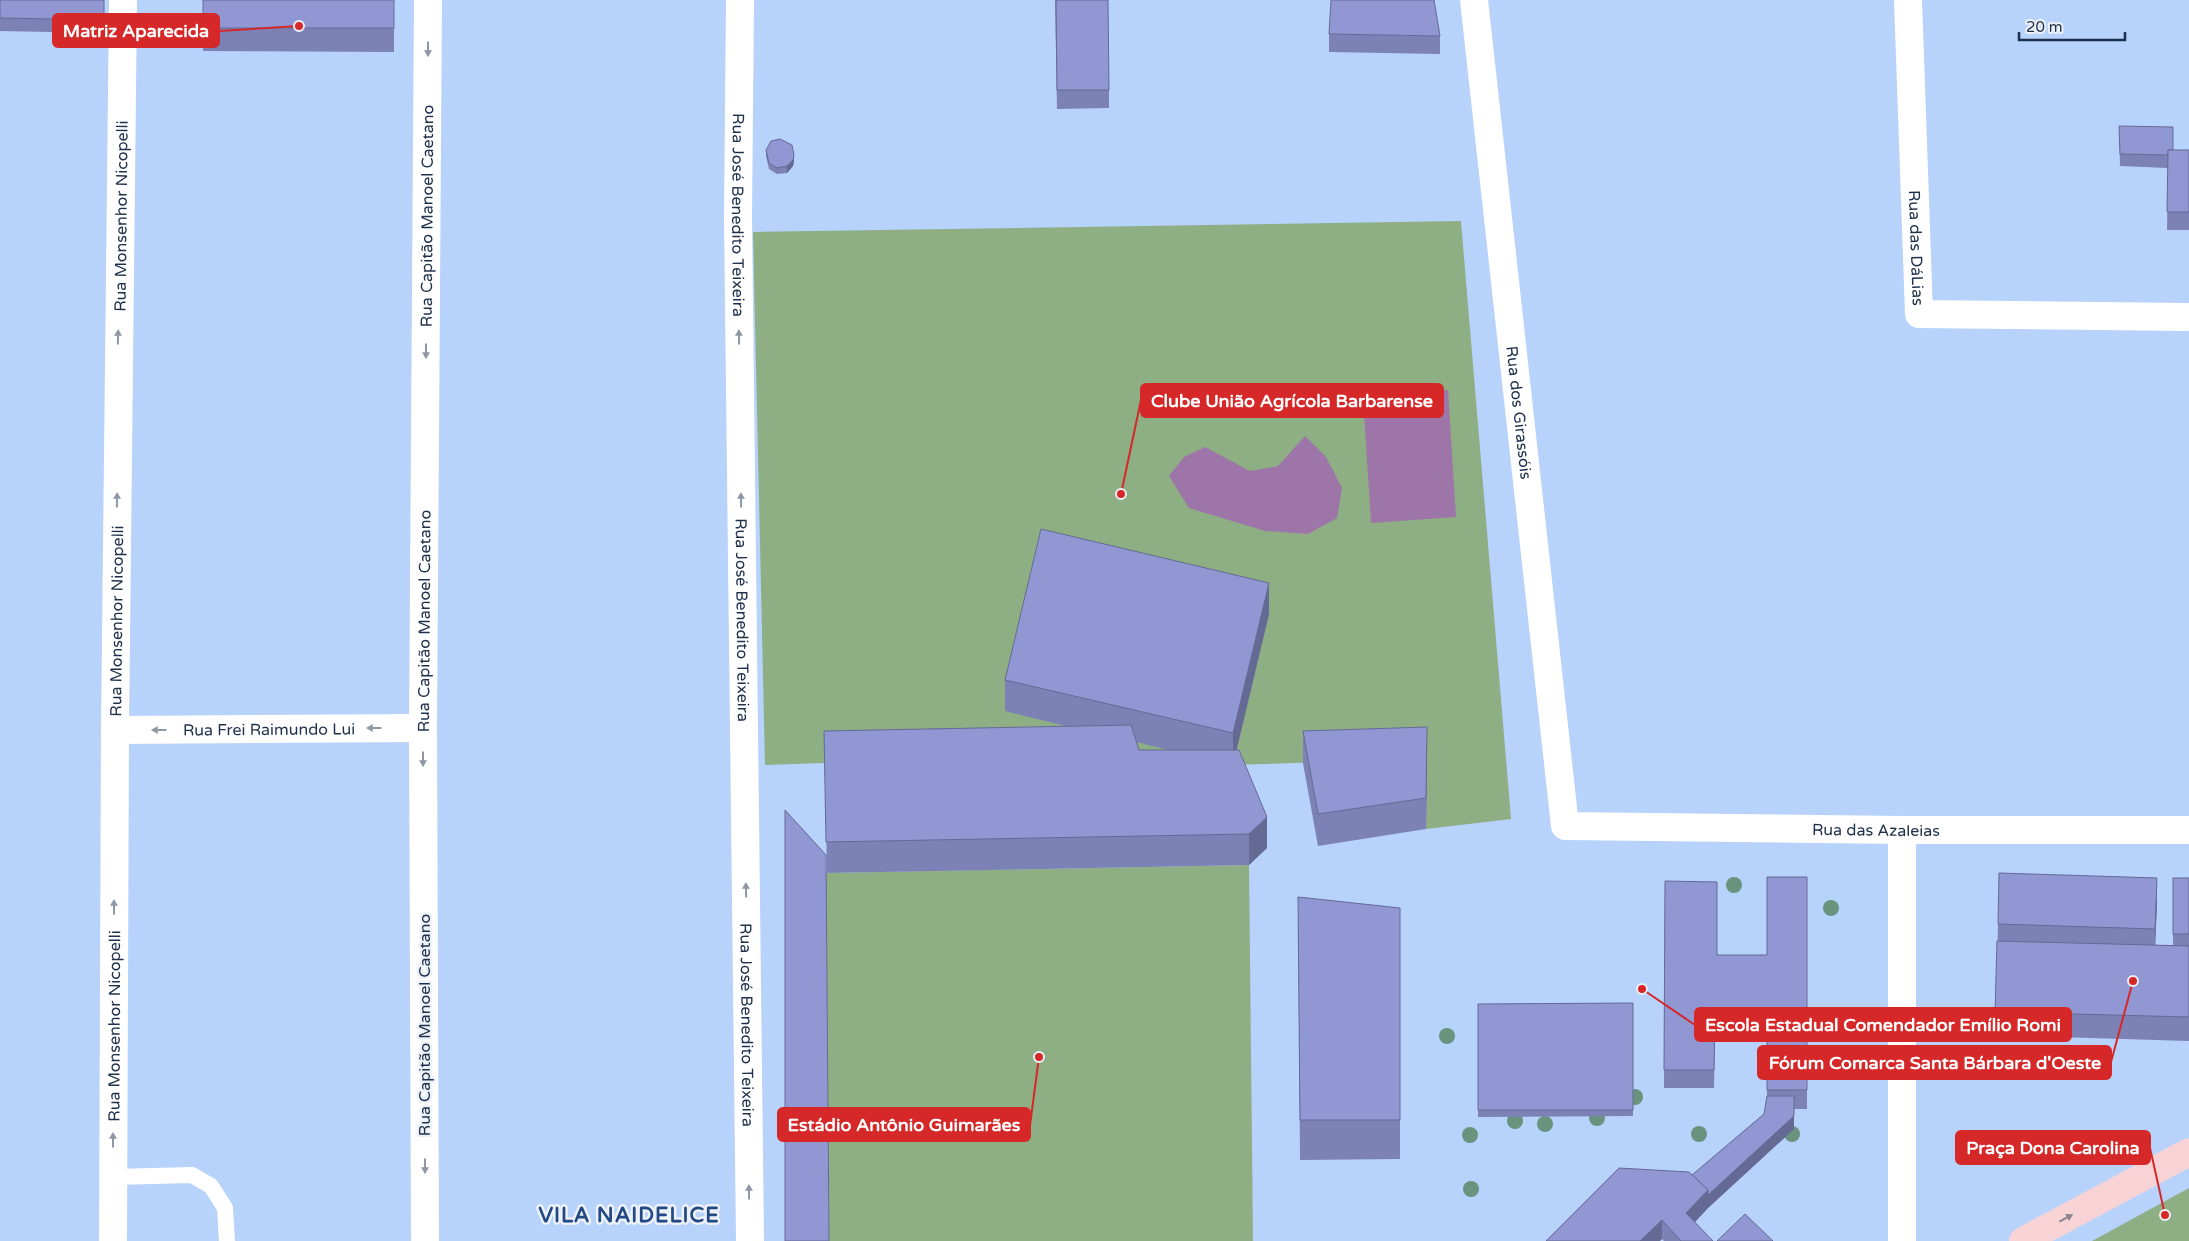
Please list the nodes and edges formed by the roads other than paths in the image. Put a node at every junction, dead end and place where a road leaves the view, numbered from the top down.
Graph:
1 (123, 0) edge
2 (428, 0) edge
3 (740, 0) edge
4 (1474, 0) edge
5 (1908, 0) edge
6 (2189, 317) edge
7 (423, 728) junction
8 (115, 730) junction
9 (1565, 826) joint
10 (1902, 830) junction
11 (2189, 830) edge
12 (2189, 1152) edge
13 (113, 1177) junction
14 (113, 1241) edge
15 (227, 1241) edge
16 (425, 1241) edge
17 (750, 1241) edge
18 (1902, 1241) edge
19 (2023, 1241) edge

8 -> 1 street, Rua Monsenhor Nicopelli
2 -> 7 street, Rua Capitão Manoel Caetano
17 -> 3 street, Rua José Benedito Teixeira
4 - 9 street, Rua dos Girassóis
5 - 6 street, Rua das DáLias
7 -> 8 street, Rua Frei Raimundo Lui
7 -> 16 street, Rua Capitão Manoel Caetano
13 -> 8 street, Rua Monsenhor Nicopelli
9 - 10 street, Rua das Azaleias
10 - 11 street, Rua das Azaleias
10 - 18 street
19 -> 12 street
13 - 14 street, Rua Monsenhor Nicopelli
13 - 15 lane

